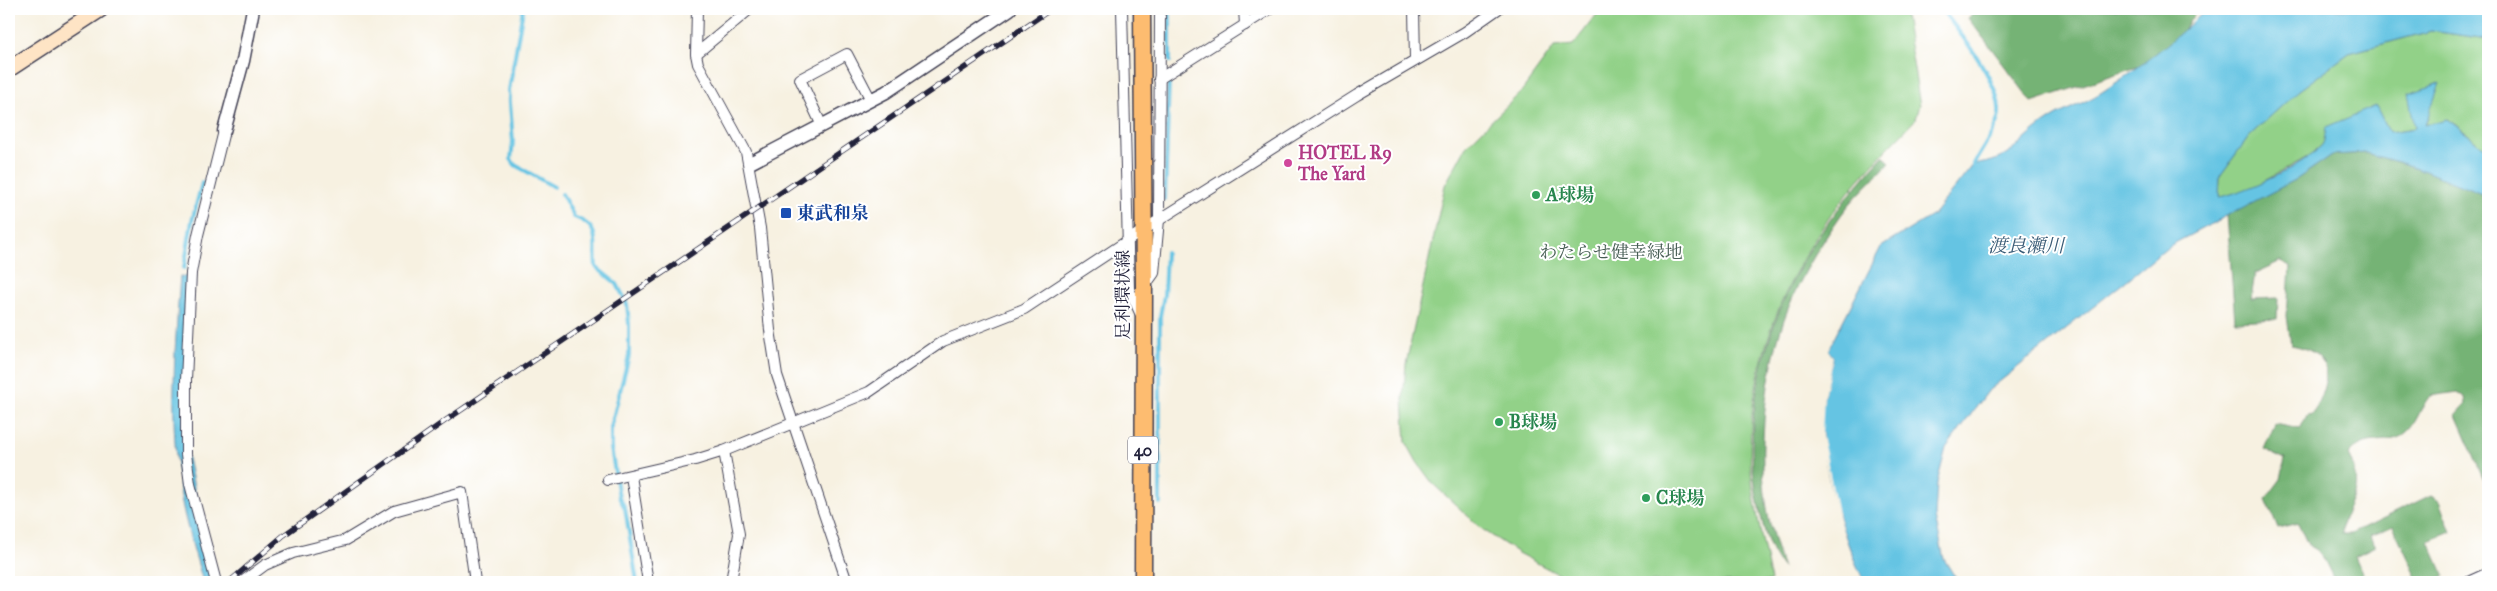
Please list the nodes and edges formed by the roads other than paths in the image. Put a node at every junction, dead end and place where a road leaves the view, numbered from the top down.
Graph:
1 (101, 9) edge
2 (253, 9) edge
3 (697, 9) edge
4 (750, 9) edge
5 (1010, 9) edge
6 (1122, 9) edge
7 (1142, 9) edge
8 (1160, 9) edge
9 (1244, 9) edge
10 (1270, 9) edge
11 (1414, 9) edge
12 (1498, 9) edge
13 (85, 13) edge
14 (1245, 25) junction
15 (696, 54) junction
16 (1415, 60) junction
17 (9, 69) edge
18 (1159, 79) junction
19 (871, 100) junction
20 (822, 126) junction
21 (224, 131) joint
22 (750, 162) junction
23 (1158, 220) junction
24 (1144, 230) junction
25 (1126, 242) junction
26 (1144, 287) junction
27 (1143, 318) junction
28 (793, 424) junction
29 (724, 451) junction
30 (629, 476) junction
31 (610, 480) dead end
32 (2488, 573) edge
33 (216, 582) edge
34 (242, 582) edge
35 (475, 582) edge
36 (648, 582) edge
37 (731, 582) edge
38 (847, 582) edge
39 (1143, 582) edge
40 (2472, 582) edge

1 - 13 main road
2 - 21 street
3 - 15 street
4 - 15 street
5 - 19 street
6 - 25 street
7 - 24 main road, 足利環状線 / 40
8 - 18 street
9 - 14 street
10 - 14 street
11 - 16 street
12 - 16 street
13 - 17 main road
14 - 18 street
15 - 22 street
16 - 23 street
18 - 23 street
19 - 20 street
19 - 20 street
20 - 22 street
21 - 33 street
22 - 28 street
23 - 24 street
23 - 26 street
24 - 25 street
24 - 26 main road, 足利環状線 / 40
25 - 27 street
25 - 28 street
26 - 27 main road, 足利環状線 / 40
27 - 39 main road, 足利環状線 / 40
28 - 29 street
28 - 38 street
29 - 30 street
29 - 37 street
30 - 31 street
30 - 36 street
32 - 40 street
34 - 35 street

